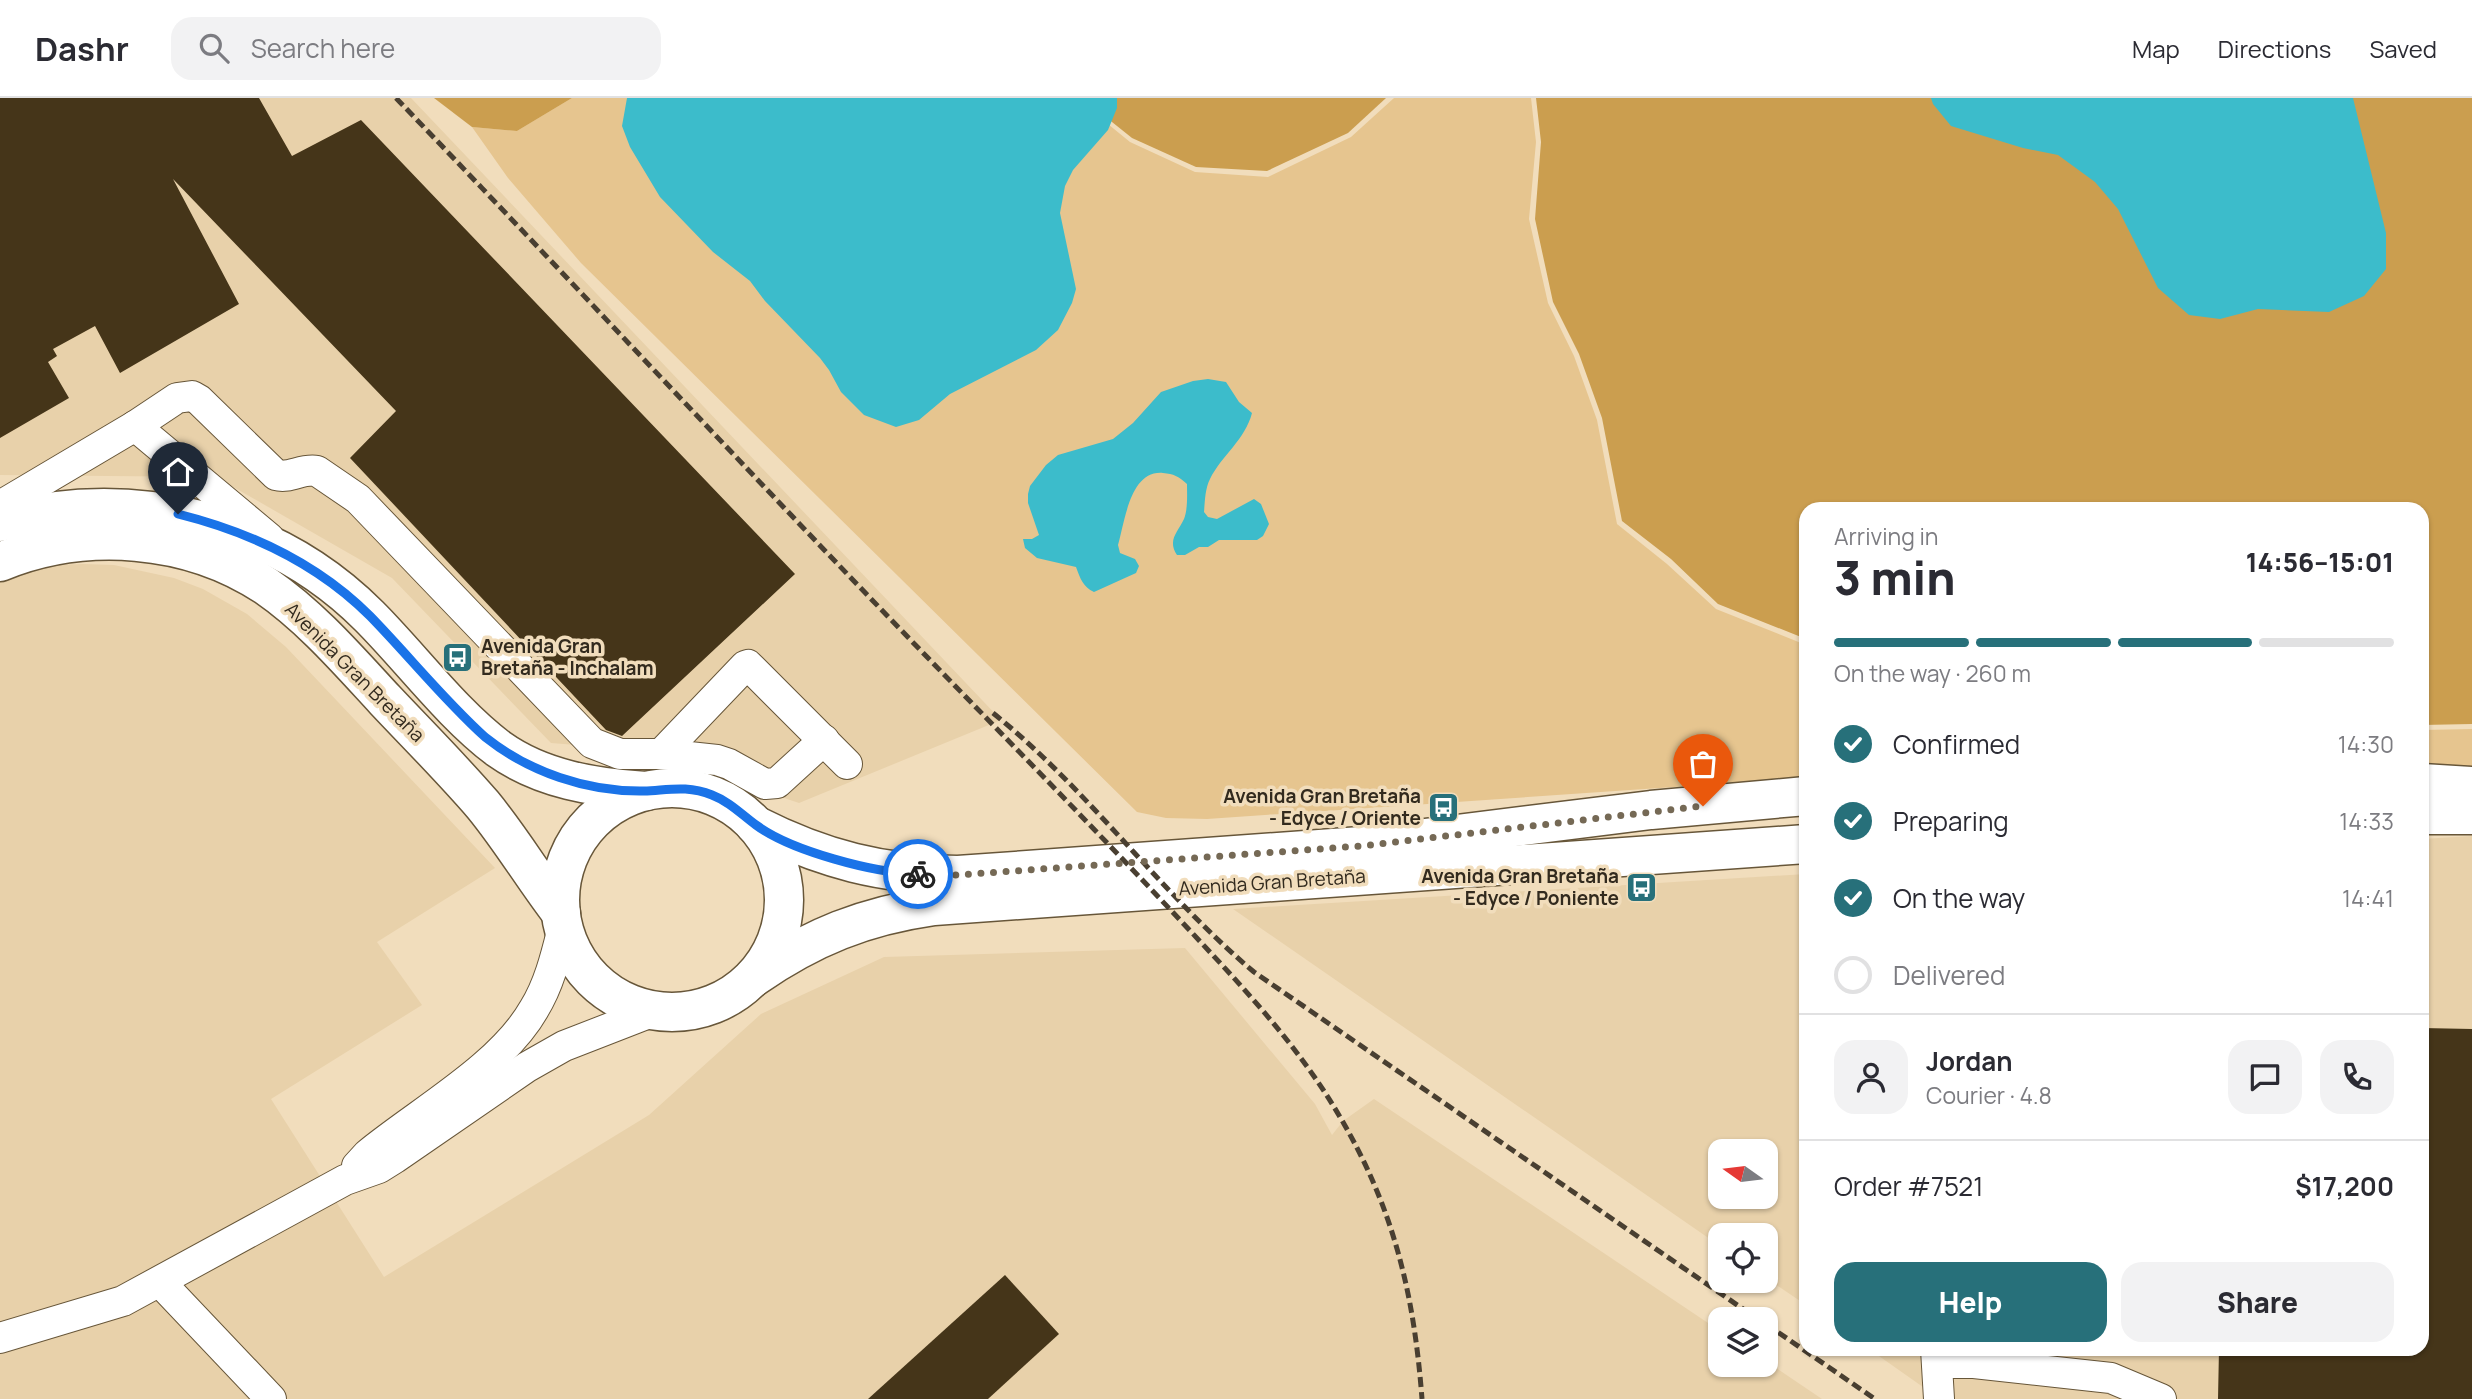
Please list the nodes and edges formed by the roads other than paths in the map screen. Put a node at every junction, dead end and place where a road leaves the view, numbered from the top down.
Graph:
1 (135, 426) junction
2 (0, 506) edge
3 (0, 522) edge
4 (288, 554) junction
5 (0, 562) edge
6 (824, 740) junction
7 (661, 754) junction
8 (847, 764) dead end
9 (2429, 783) edge
10 (2472, 786) edge
11 (646, 791) junction
12 (1799, 797) edge
13 (2429, 815) edge
14 (2472, 815) edge
15 (755, 825) junction
16 (1799, 844) edge
17 (562, 921) junction
18 (754, 977) junction
19 (654, 1011) junction
20 (345, 1180) junction
21 (160, 1282) junction
22 (0, 1338) edge
23 (1936, 1356) edge
24 (271, 1399) edge
25 (1938, 1399) edge
26 (2161, 1399) edge

1 - 2 street
1 - 4 street
1 - 7 street
3 - 4 main road
4 - 11 main road
5 - 17 main road, Avenida Gran Bretaña
6 - 7 street
6 - 7 street
6 - 8 street
9 - 10 main road
11 - 15 main road
11 - 17 main road
12 - 15 main road, Avenida Gran Bretaña
13 - 14 main road
15 - 18 main road
16 - 18 main road, Avenida Gran Bretaña
17 - 19 main road
17 - 20 street
18 - 19 main road
19 - 20 street
20 - 21 street
21 - 22 street
21 - 24 street
23 - 25 street
23 - 26 street

